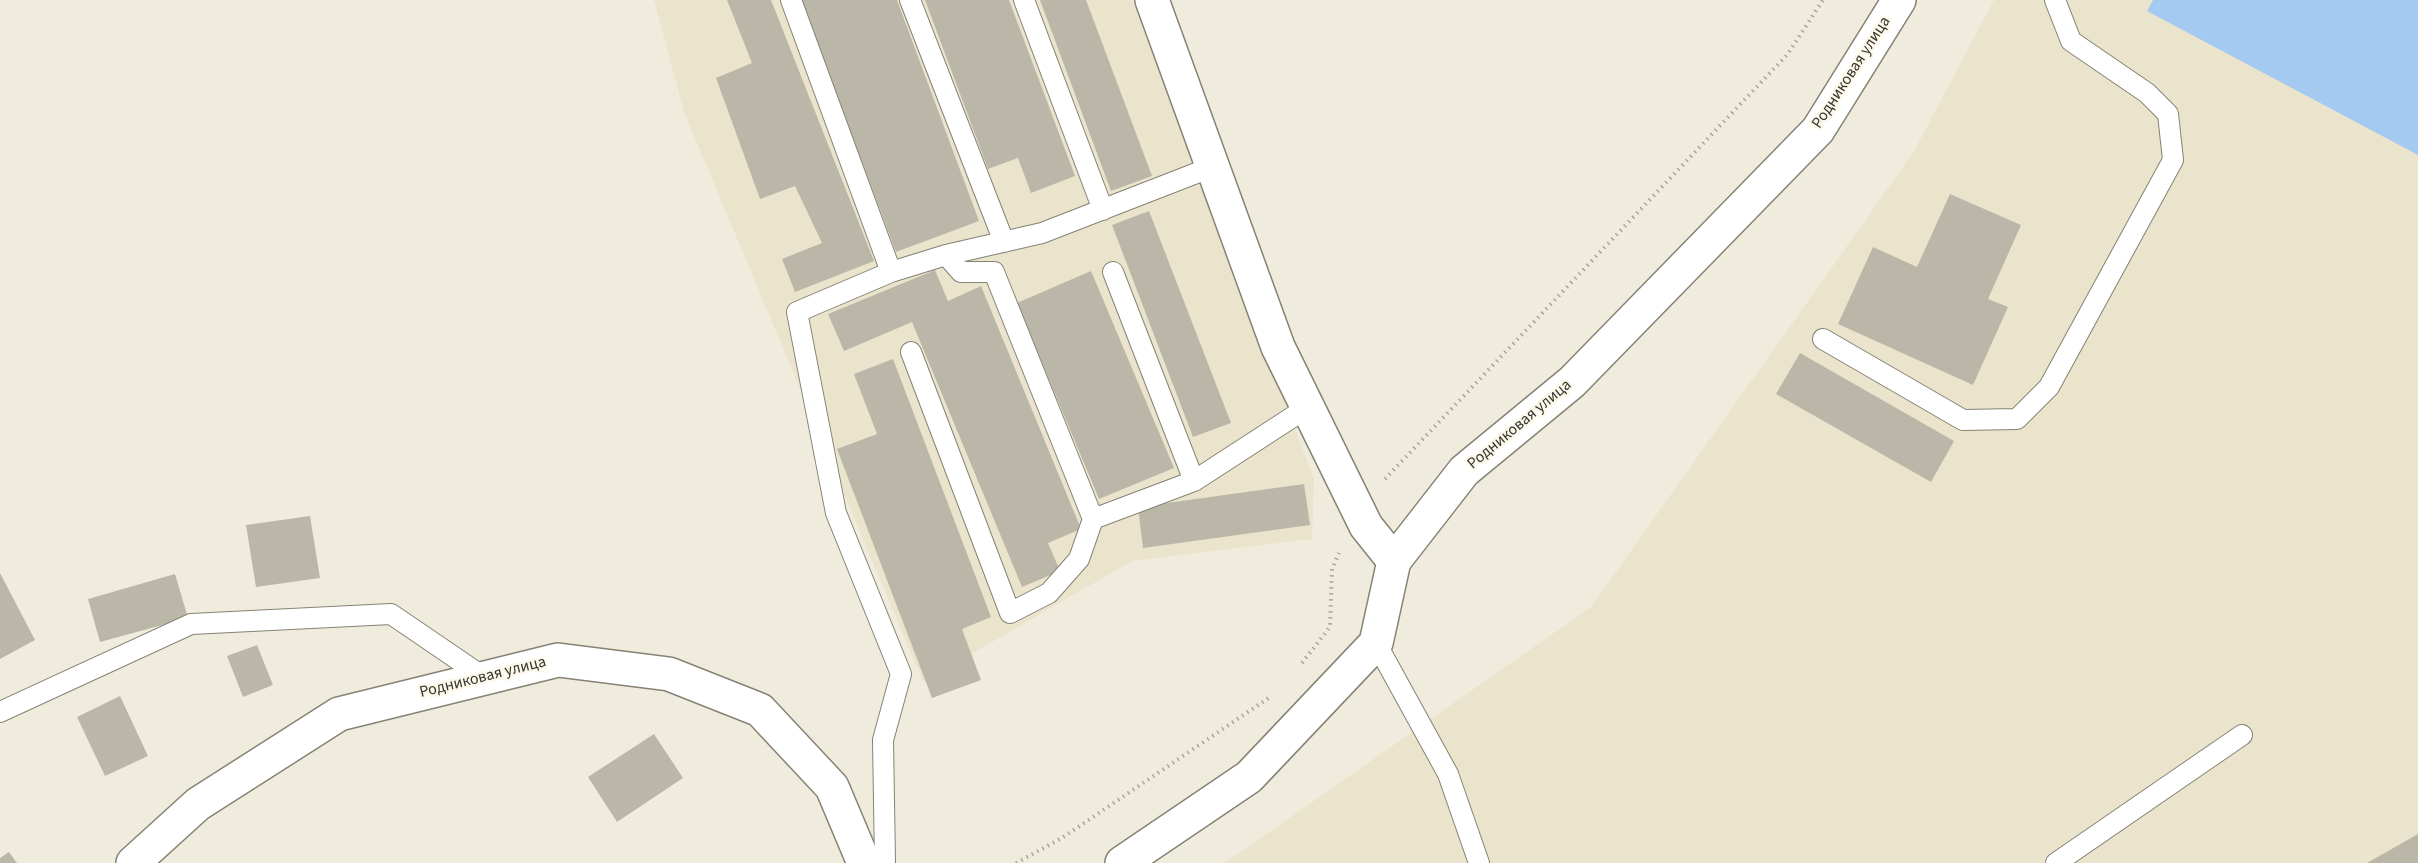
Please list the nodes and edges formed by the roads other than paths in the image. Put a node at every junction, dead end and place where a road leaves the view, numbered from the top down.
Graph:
1 (791, 0) edge
2 (910, 0) edge
3 (1024, 0) edge
4 (1152, 0) edge
5 (1899, 0) edge
6 (2055, 0) edge
7 (1212, 166) junction
8 (1103, 210) junction
9 (1004, 242) junction
10 (946, 255) junction
11 (891, 272) junction
12 (1113, 272) dead end
13 (1823, 339) dead end
14 (911, 352) dead end
15 (1308, 407) junction
16 (1194, 481) junction
17 (1093, 519) junction
18 (1394, 561) junction
19 (1376, 643) junction
20 (485, 678) junction
21 (0, 712) edge
22 (2242, 735) dead end
23 (134, 863) edge
24 (864, 863) edge
25 (885, 863) edge
26 (1122, 863) edge
27 (1479, 863) edge
28 (2056, 863) edge

1 - 11 lane
2 - 9 lane
3 - 8 lane
4 - 7 street
5 - 18 street, Родниковая улица
6 - 13 lane
7 - 8 lane
7 - 15 street
8 - 9 lane
9 - 10 lane
10 - 11 lane
10 - 17 lane
11 - 25 lane
12 - 16 lane
14 - 17 lane
15 - 16 lane
15 - 18 street
16 - 17 lane
18 - 19 street, Родниковая улица
19 - 26 street
19 - 27 lane
20 - 21 lane
20 - 23 street, Родниковая улица
20 - 24 street, Родниковая улица
22 - 28 lane

